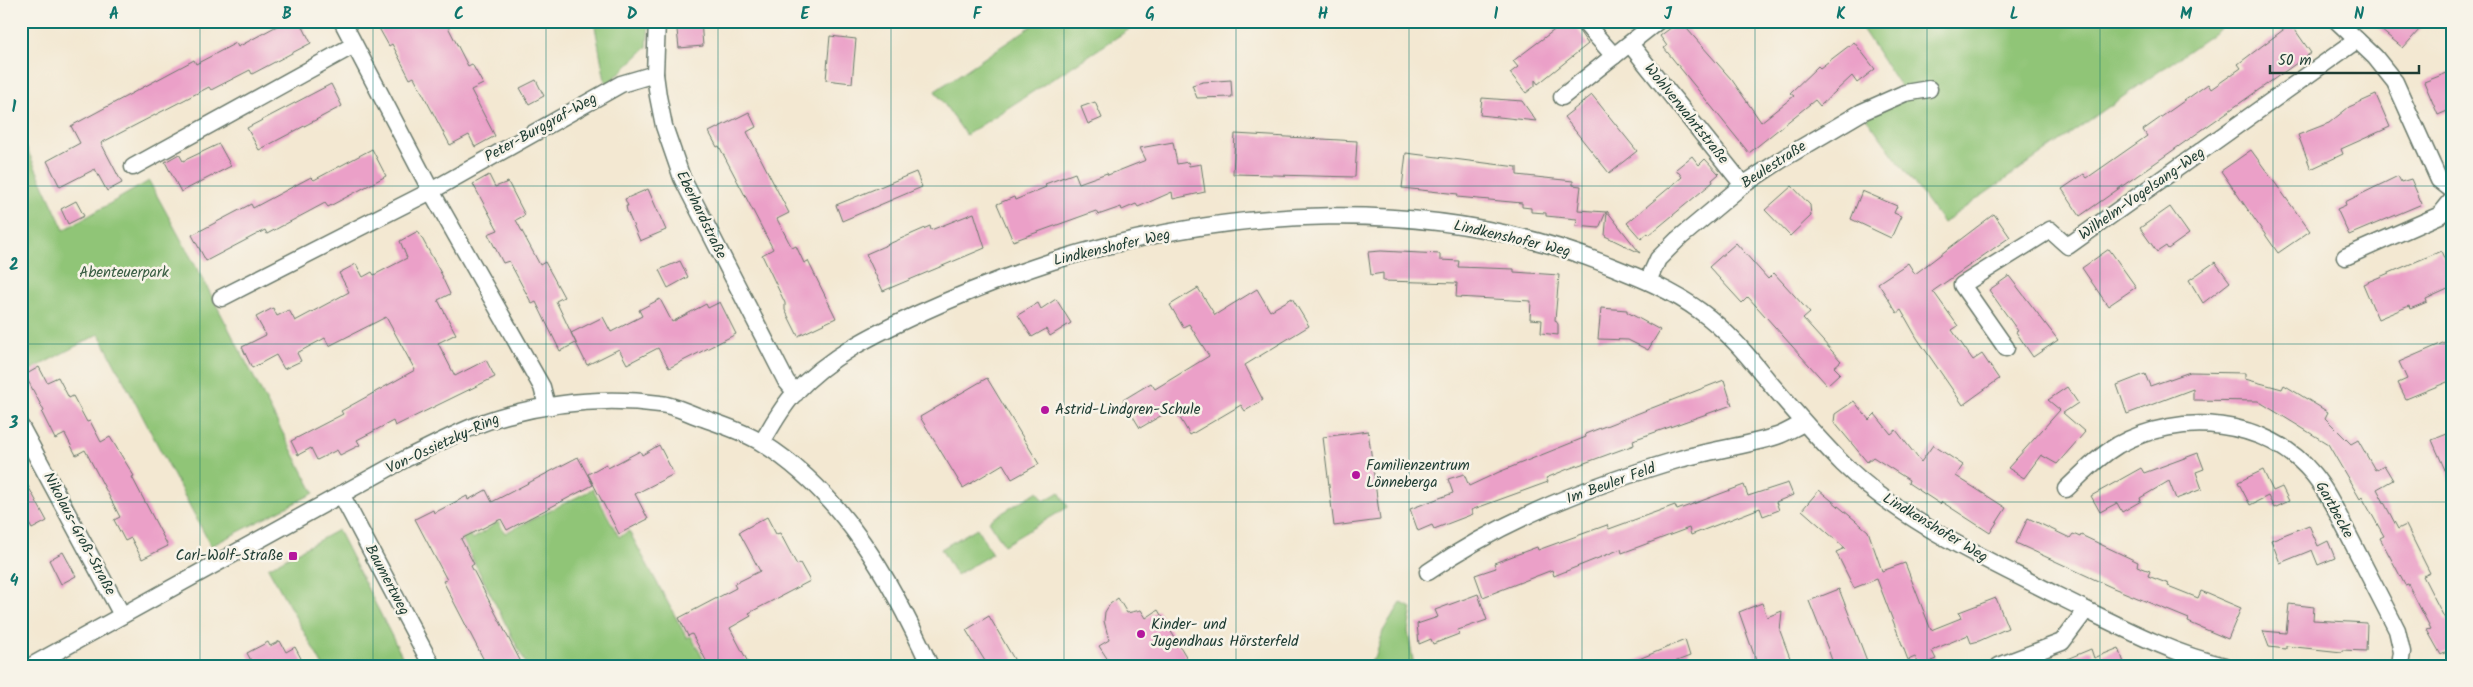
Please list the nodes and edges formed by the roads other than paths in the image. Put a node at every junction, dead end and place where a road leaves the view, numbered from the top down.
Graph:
1 (342, 21) edge
2 (657, 21) edge
3 (1583, 21) edge
4 (1658, 21) edge
5 (2337, 21) edge
6 (2357, 40) junction
7 (1630, 44) junction
8 (354, 45) junction
9 (1614, 56) junction
10 (655, 74) junction
11 (1929, 89) dead end
12 (1562, 97) dead end
13 (133, 167) dead end
14 (1743, 186) junction
15 (2452, 190) edge
16 (431, 191) junction
17 (2452, 200) edge
18 (2345, 257) dead end
19 (1648, 280) junction
20 (221, 298) dead end
21 (2006, 348) dead end
22 (796, 393) junction
23 (547, 406) junction
24 (1804, 423) junction
25 (21, 427) edge
26 (762, 442) junction
27 (2066, 489) dead end
28 (341, 494) junction
29 (1428, 572) dead end
30 (2086, 610) junction
31 (122, 615) junction
32 (31, 666) edge
33 (432, 666) edge
34 (930, 666) edge
35 (1999, 666) edge
36 (2225, 666) edge
37 (2400, 666) edge

1 - 8 street
2 - 10 street, Eberhardstraße
3 - 9 street
4 - 7 street
5 - 6 street
6 - 15 street
6 - 21 street, Wilhelm-Vogelsang-Weg
7 - 9 street
7 - 14 street, Wohlverwahrtstraße
8 - 13 street
8 - 16 street
9 - 12 street
10 - 16 street, Peter-Burggraf-Weg
10 - 22 street, Eberhardstraße
11 - 14 street, Beulestraße
14 - 19 street, Beulestraße
16 - 20 street, Peter-Burggraf-Weg
16 - 23 street
17 - 18 street
19 - 22 street, Lindkenshofer Weg
19 - 24 street, Lindkenshofer Weg
22 - 26 street, Lindkenshofer Weg
23 - 26 street, Von-Ossietzky-Ring
23 - 28 street, Von-Ossietzky-Ring
24 - 29 street, Im Beuler Feld
24 - 30 street, Lindkenshofer Weg
25 - 31 street, Nikolaus-Groß-Straße
26 - 34 street, Von-Ossietzky-Ring
27 - 37 street, Gartbecke
28 - 31 street, Von-Ossietzky-Ring
28 - 33 street, Baumertweg
30 - 35 street
30 - 36 street, Lindkenshofer Weg
31 - 32 street, Von-Ossietzky-Ring

